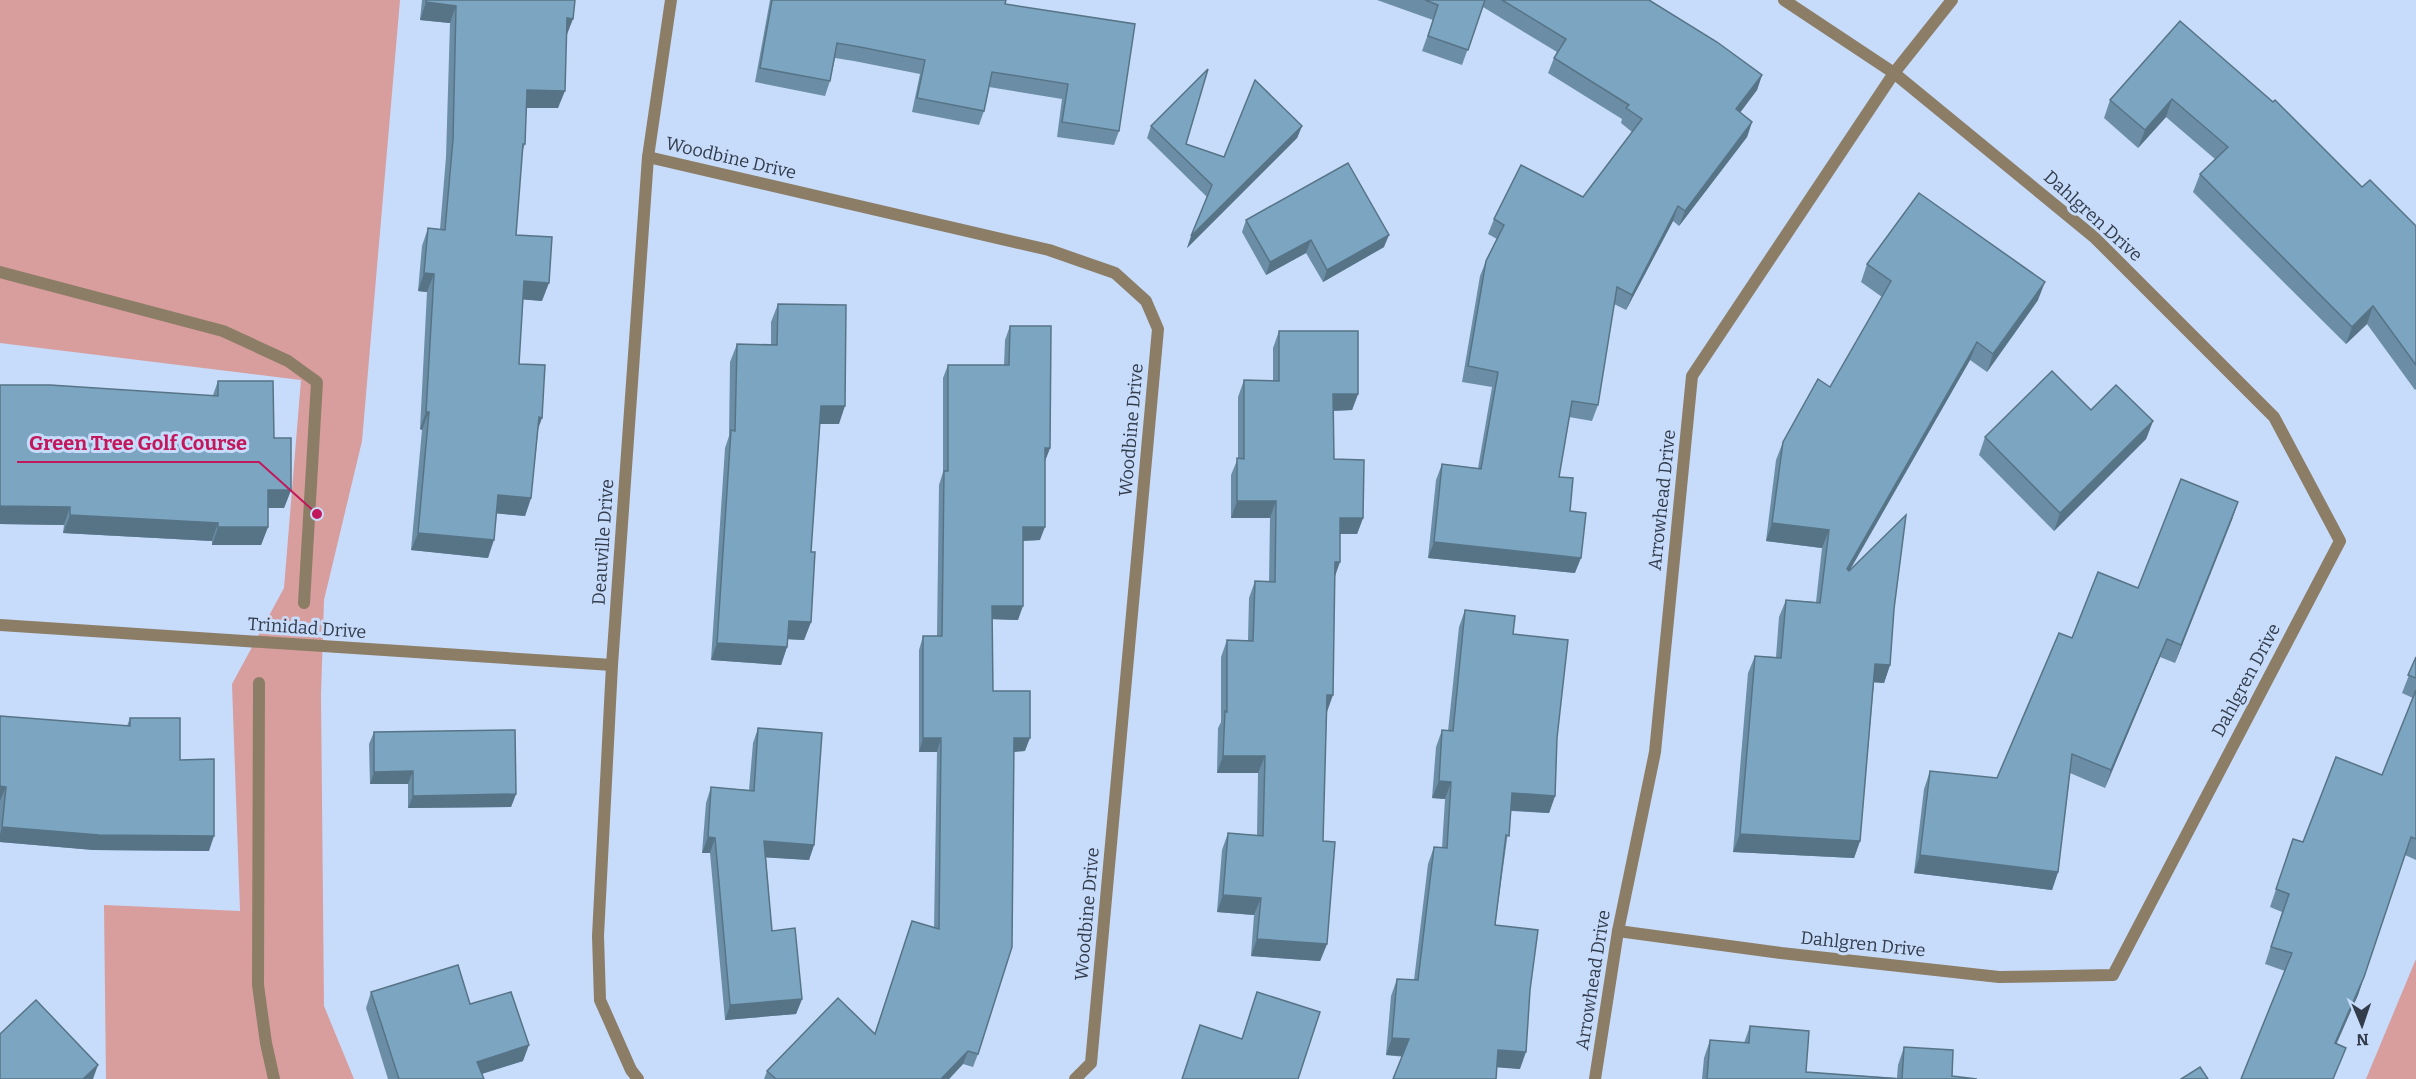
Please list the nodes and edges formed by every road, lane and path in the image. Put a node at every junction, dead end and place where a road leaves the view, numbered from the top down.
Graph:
1 (670, 0) edge
2 (1784, 0) edge
3 (1952, 0) edge
4 (1894, 72) junction
5 (648, 157) junction
6 (0, 272) edge
7 (304, 603) dead end
8 (0, 625) edge
9 (612, 665) junction
10 (259, 683) dead end
11 (1618, 931) junction
12 (274, 1079) edge
13 (638, 1079) edge
14 (1075, 1079) edge
15 (1595, 1079) edge

1 - 5 street, Deauville Drive
2 - 4 street
3 - 4 street, Arrowhead Drive
4 - 11 street, Arrowhead Drive
4 - 11 street, Dahlgren Drive
5 - 9 street, Deauville Drive
5 - 14 street, Woodbine Drive
6 - 7 street
8 - 9 street, Trinidad Drive
9 - 13 street, Deauville Drive
10 - 12 street
11 - 15 street, Arrowhead Drive

